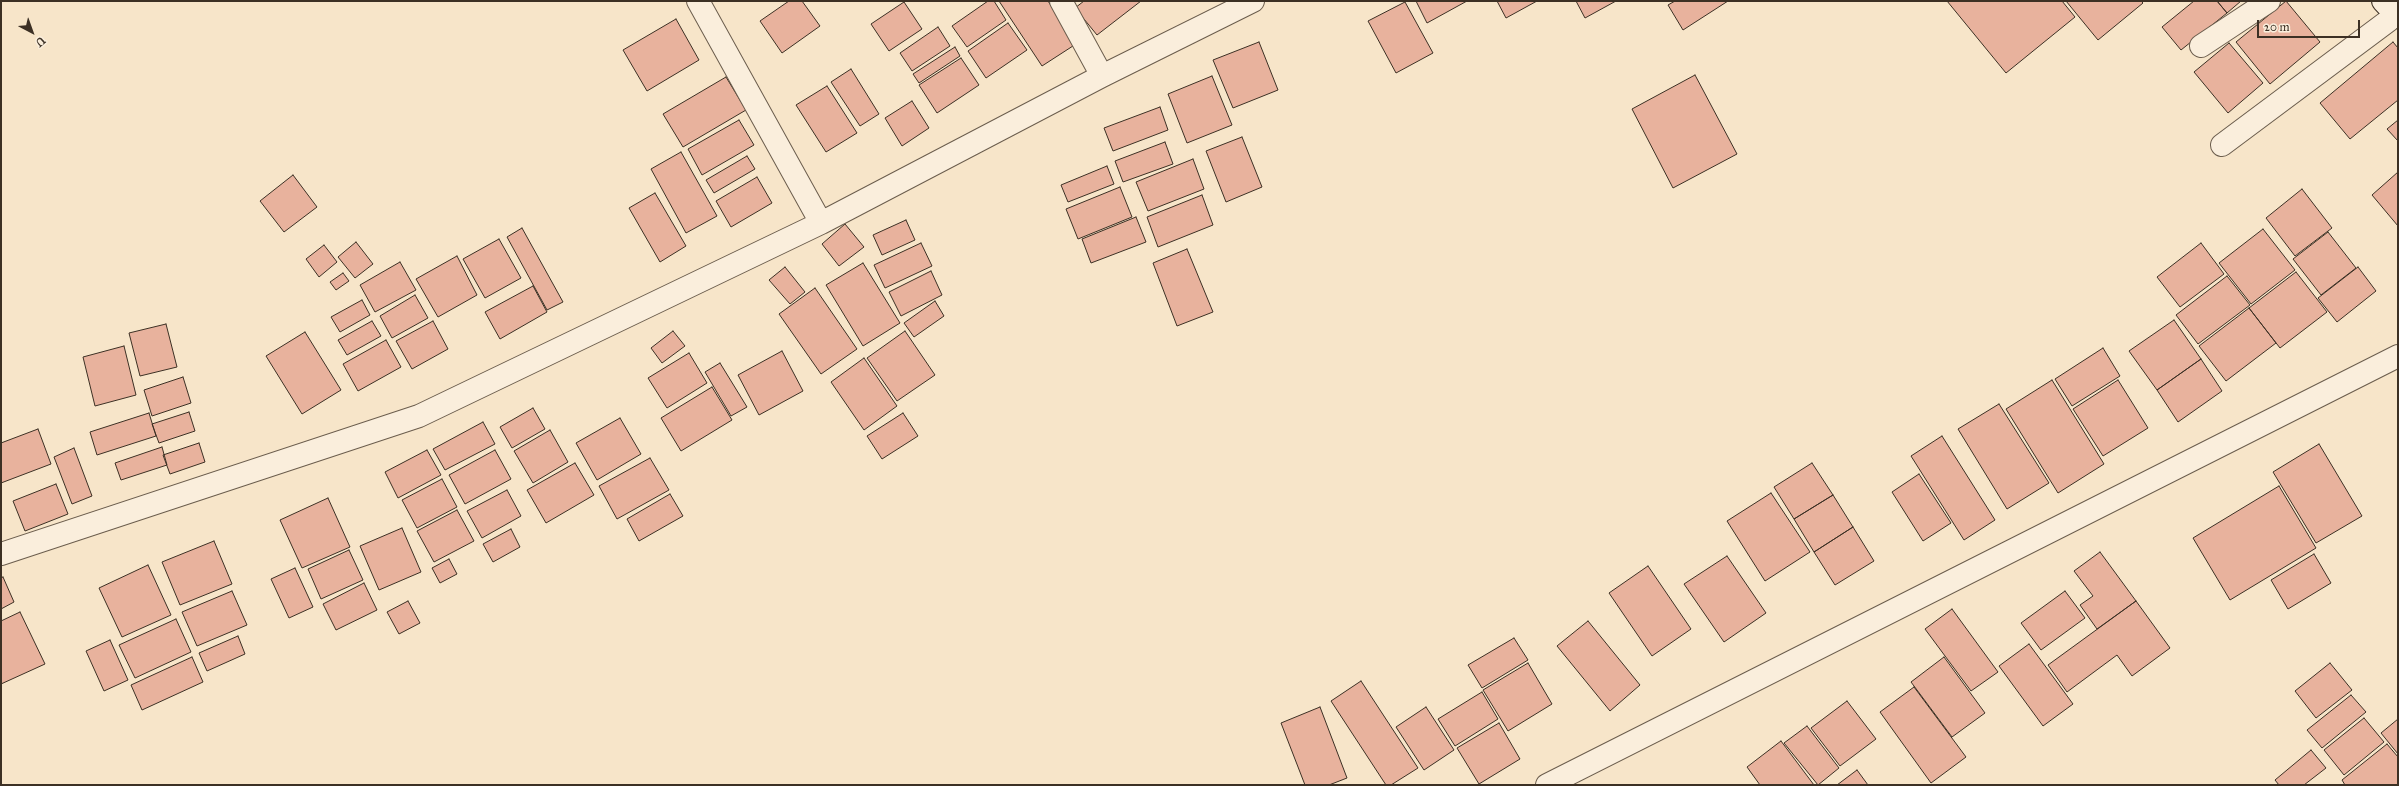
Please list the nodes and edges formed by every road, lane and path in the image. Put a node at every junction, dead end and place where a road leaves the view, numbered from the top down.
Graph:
1 (698, 1) edge
2 (1061, 1) edge
3 (1253, 1) edge
4 (2269, 1) edge
5 (2392, 11) edge
6 (2201, 46) dead end
7 (1102, 76) junction
8 (2222, 145) dead end
9 (821, 222) junction
10 (2398, 356) edge
11 (1, 554) edge
12 (1548, 785) edge

1 - 9 street
2 - 7 street
3 - 7 street
4 - 6 street
5 - 8 street
7 - 9 street
9 - 11 street
10 - 12 street

